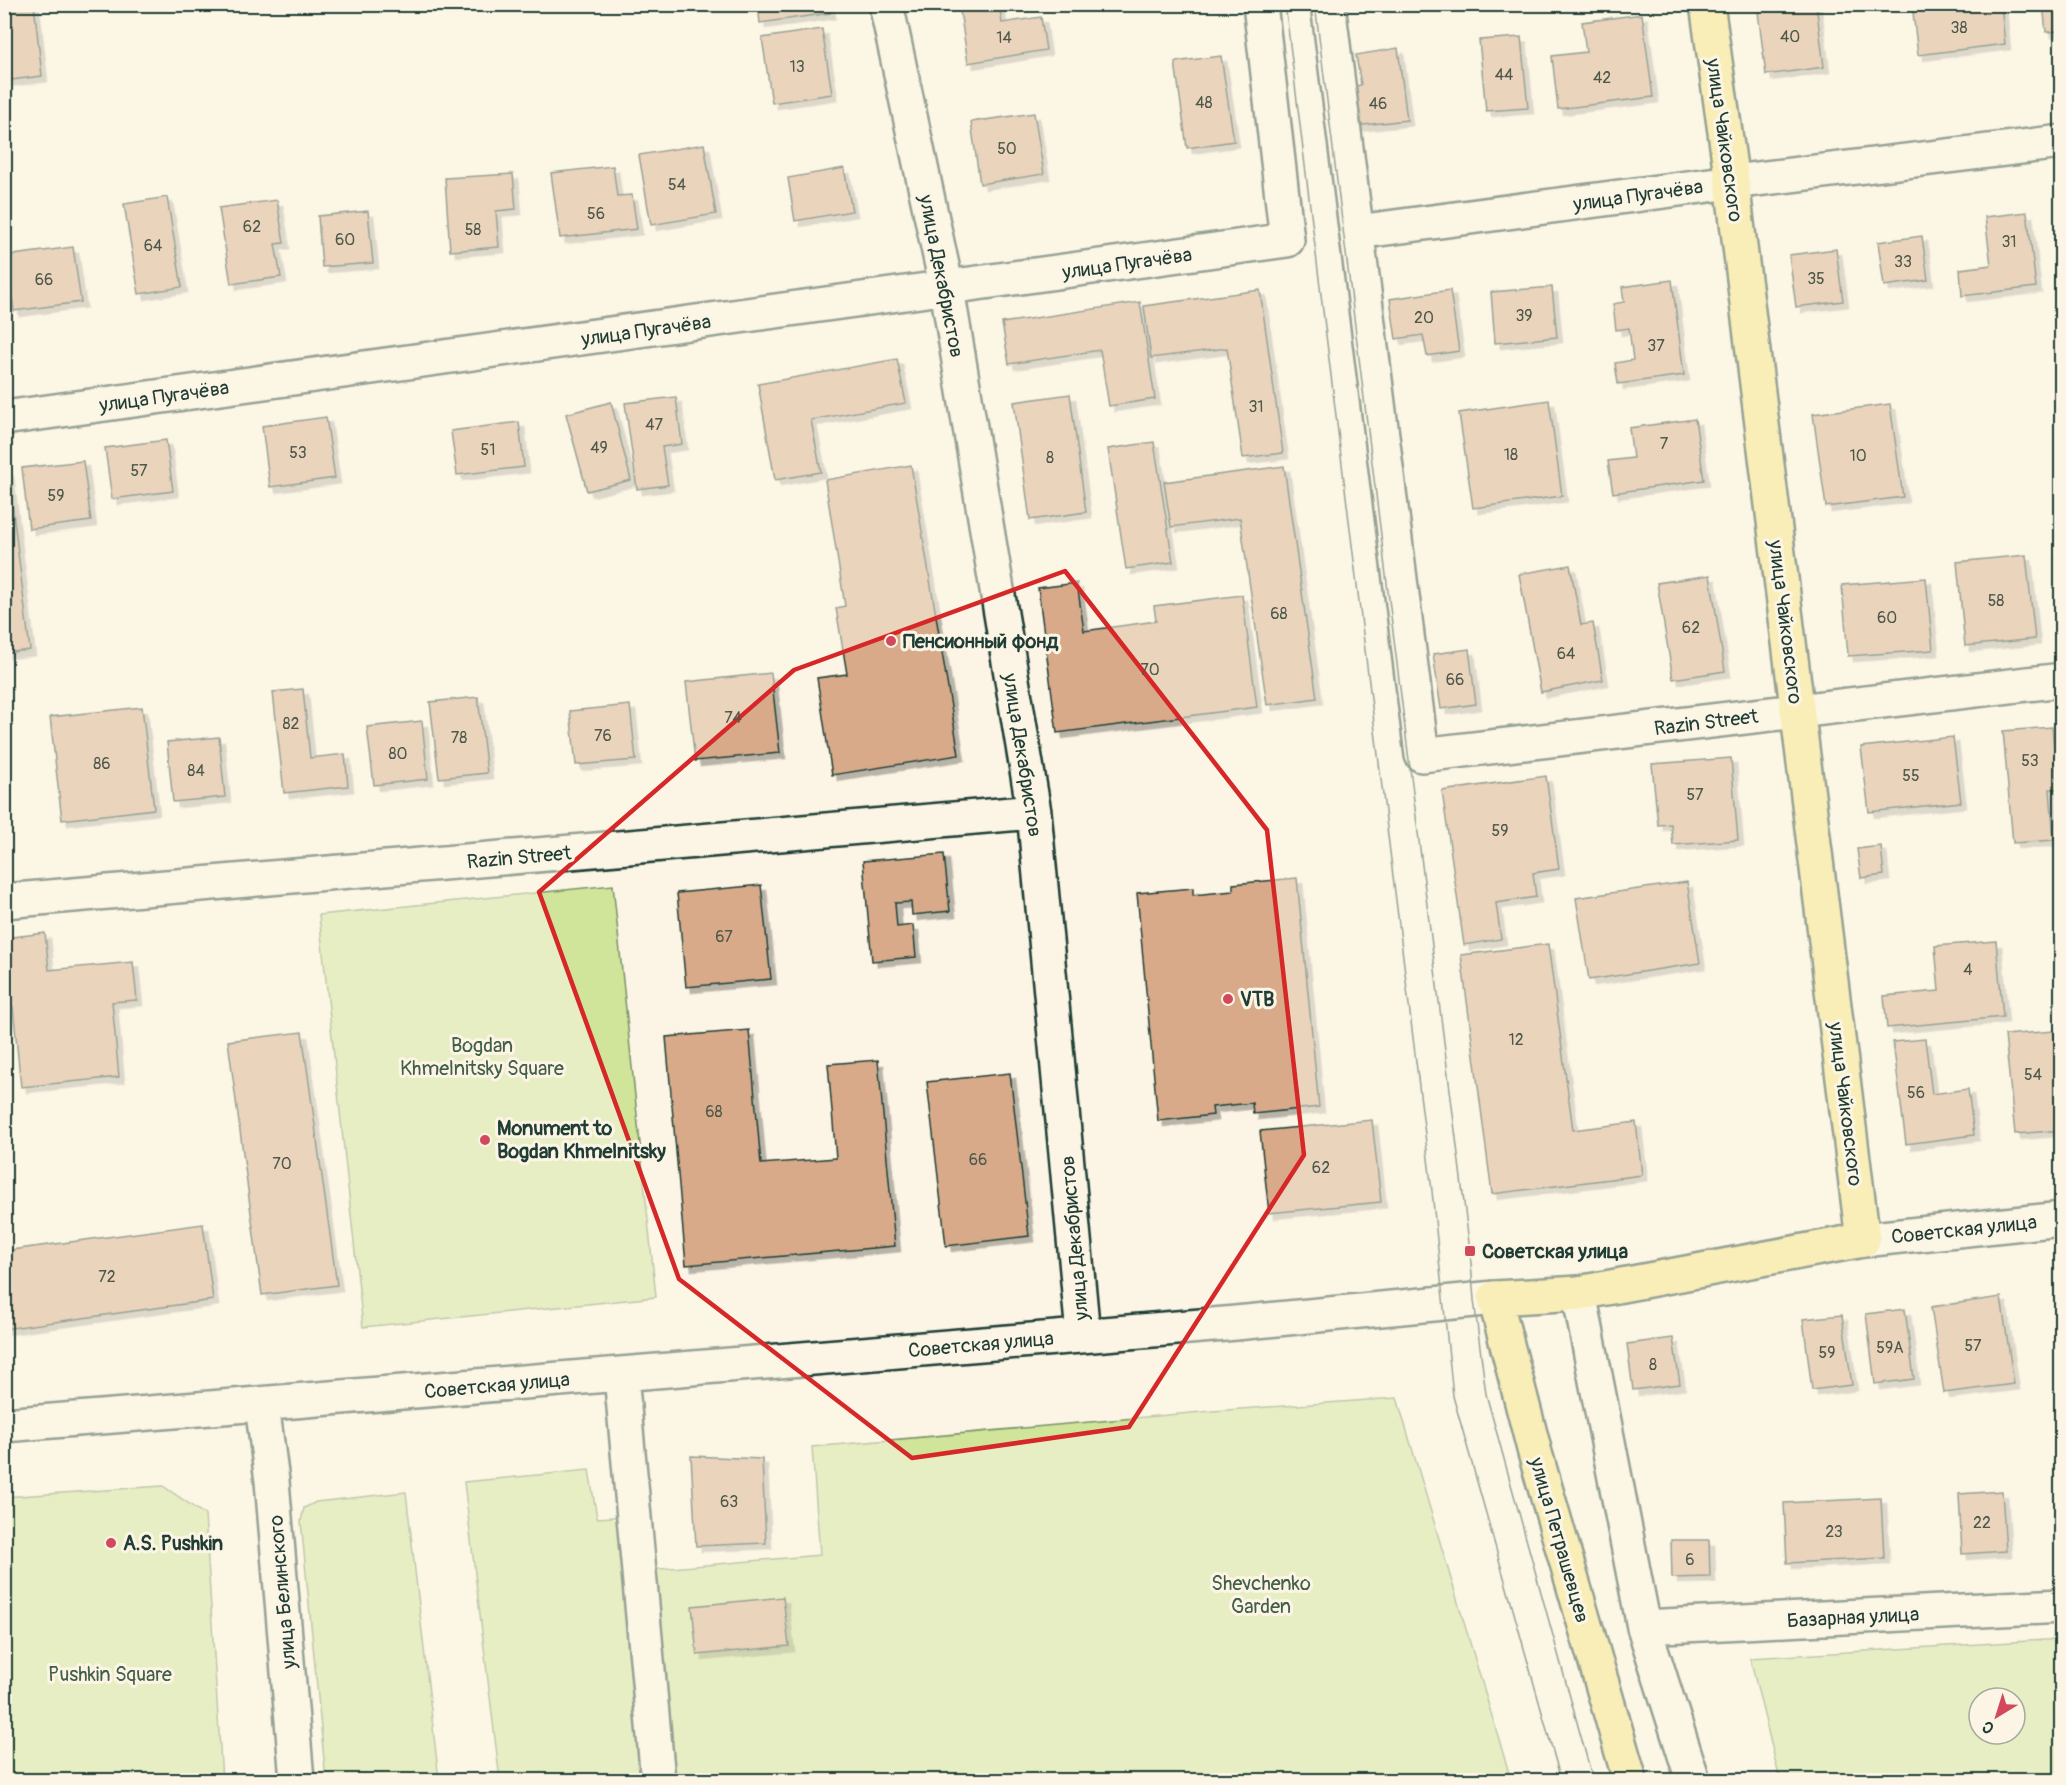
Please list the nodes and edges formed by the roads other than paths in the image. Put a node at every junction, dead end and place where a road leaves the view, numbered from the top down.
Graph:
1 (886, 4) edge
2 (1260, 4) edge
3 (1328, 4) edge
4 (1707, 4) edge
5 (2061, 142) edge
6 (1732, 182) junction
7 (1358, 232) junction
8 (947, 289) junction
9 (4, 418) edge
10 (2061, 680) edge
11 (1797, 711) junction
12 (1034, 812) junction
13 (4, 901) edge
14 (2061, 1219) edge
15 (1863, 1239) junction
16 (1579, 1293) junction
17 (1495, 1298) junction
18 (1083, 1335) junction
19 (621, 1374) junction
20 (262, 1405) junction
21 (4, 1425) edge
22 (2061, 1606) edge
23 (1644, 1627) junction
24 (297, 1780) edge
25 (658, 1780) edge
26 (1630, 1780) edge
27 (1693, 1780) edge

1 - 8 street, улица Декабристов
2 - 8 street, улица Пугачёва
3 - 7 street
4 - 6 main road, улица Чайковского
5 - 6 street, улица Пугачёва
6 - 7 street, улица Пугачёва
6 - 11 main road, улица Чайковского
7 - 11 street, Razin Street
8 - 9 street, улица Пугачёва
8 - 12 street, улица Декабристов
10 - 11 street, Razin Street
11 - 15 main road, улица Чайковского
12 - 13 street, Razin Street
12 - 18 street, улица Декабристов
14 - 15 street, Советская улица
15 - 16 main road, Советская улица
16 - 17 main road, Советская улица
16 - 23 street
17 - 18 street, Советская улица
17 - 26 main road, улица Петрашевцев
18 - 19 street, Советская улица
19 - 20 street, Советская улица
19 - 25 street
20 - 21 street, Советская улица
20 - 24 street, улица Белинского
22 - 23 street, Базарная улица
23 - 27 street

